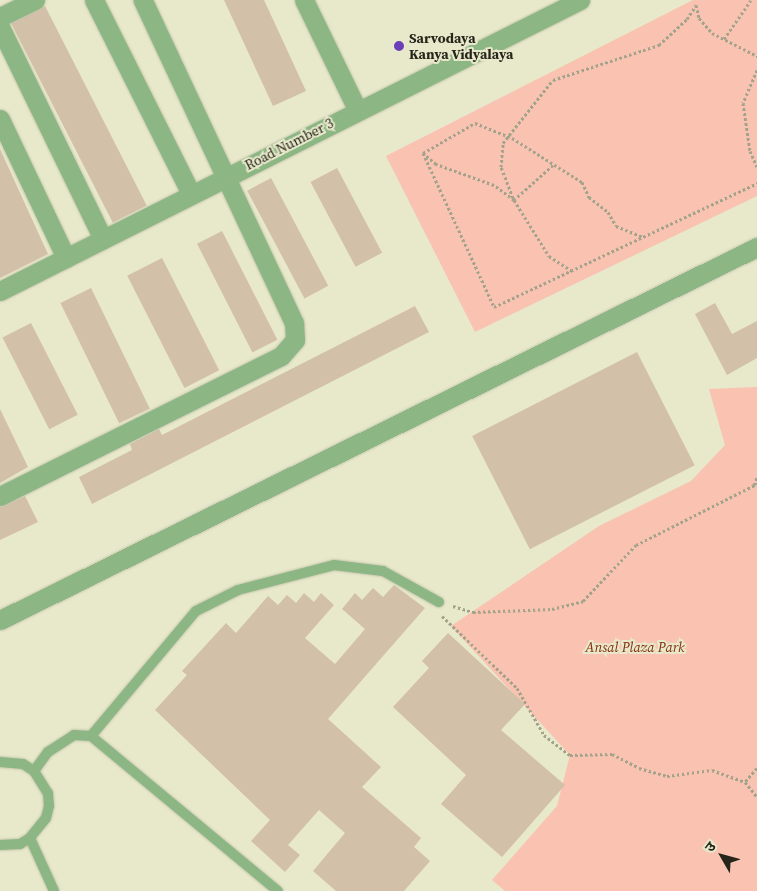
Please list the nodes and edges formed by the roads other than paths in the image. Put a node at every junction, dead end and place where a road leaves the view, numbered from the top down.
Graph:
1 (35, 0) edge
2 (94, 0) edge
3 (304, 0) edge
4 (580, 0) edge
5 (150, 2) edge
6 (0, 17) edge
7 (0, 27) edge
8 (357, 109) junction
9 (0, 119) edge
10 (228, 175) junction
11 (191, 194) junction
12 (103, 239) junction
13 (757, 247) edge
14 (66, 258) junction
15 (0, 291) edge
16 (0, 496) edge
17 (439, 607) road end
18 (0, 620) edge
19 (92, 736) junction
20 (0, 762) edge
21 (34, 771) junction
22 (30, 838) junction
23 (0, 845) edge
24 (54, 891) edge
25 (278, 891) edge

1 - 6 street
2 - 11 street
3 - 8 street
4 - 8 street, Road Number 3
5 - 10 street
7 - 12 street
8 - 10 street, Road Number 3
9 - 14 street
10 - 11 street, Road Number 3
10 - 16 street
11 - 12 street, Road Number 3
12 - 14 street, Road Number 3
13 - 18 street
14 - 15 street, Road Number 3
17 - 19 lane
19 - 21 lane
19 - 25 lane
20 - 21 lane
21 - 22 lane
22 - 23 lane
22 - 24 lane

